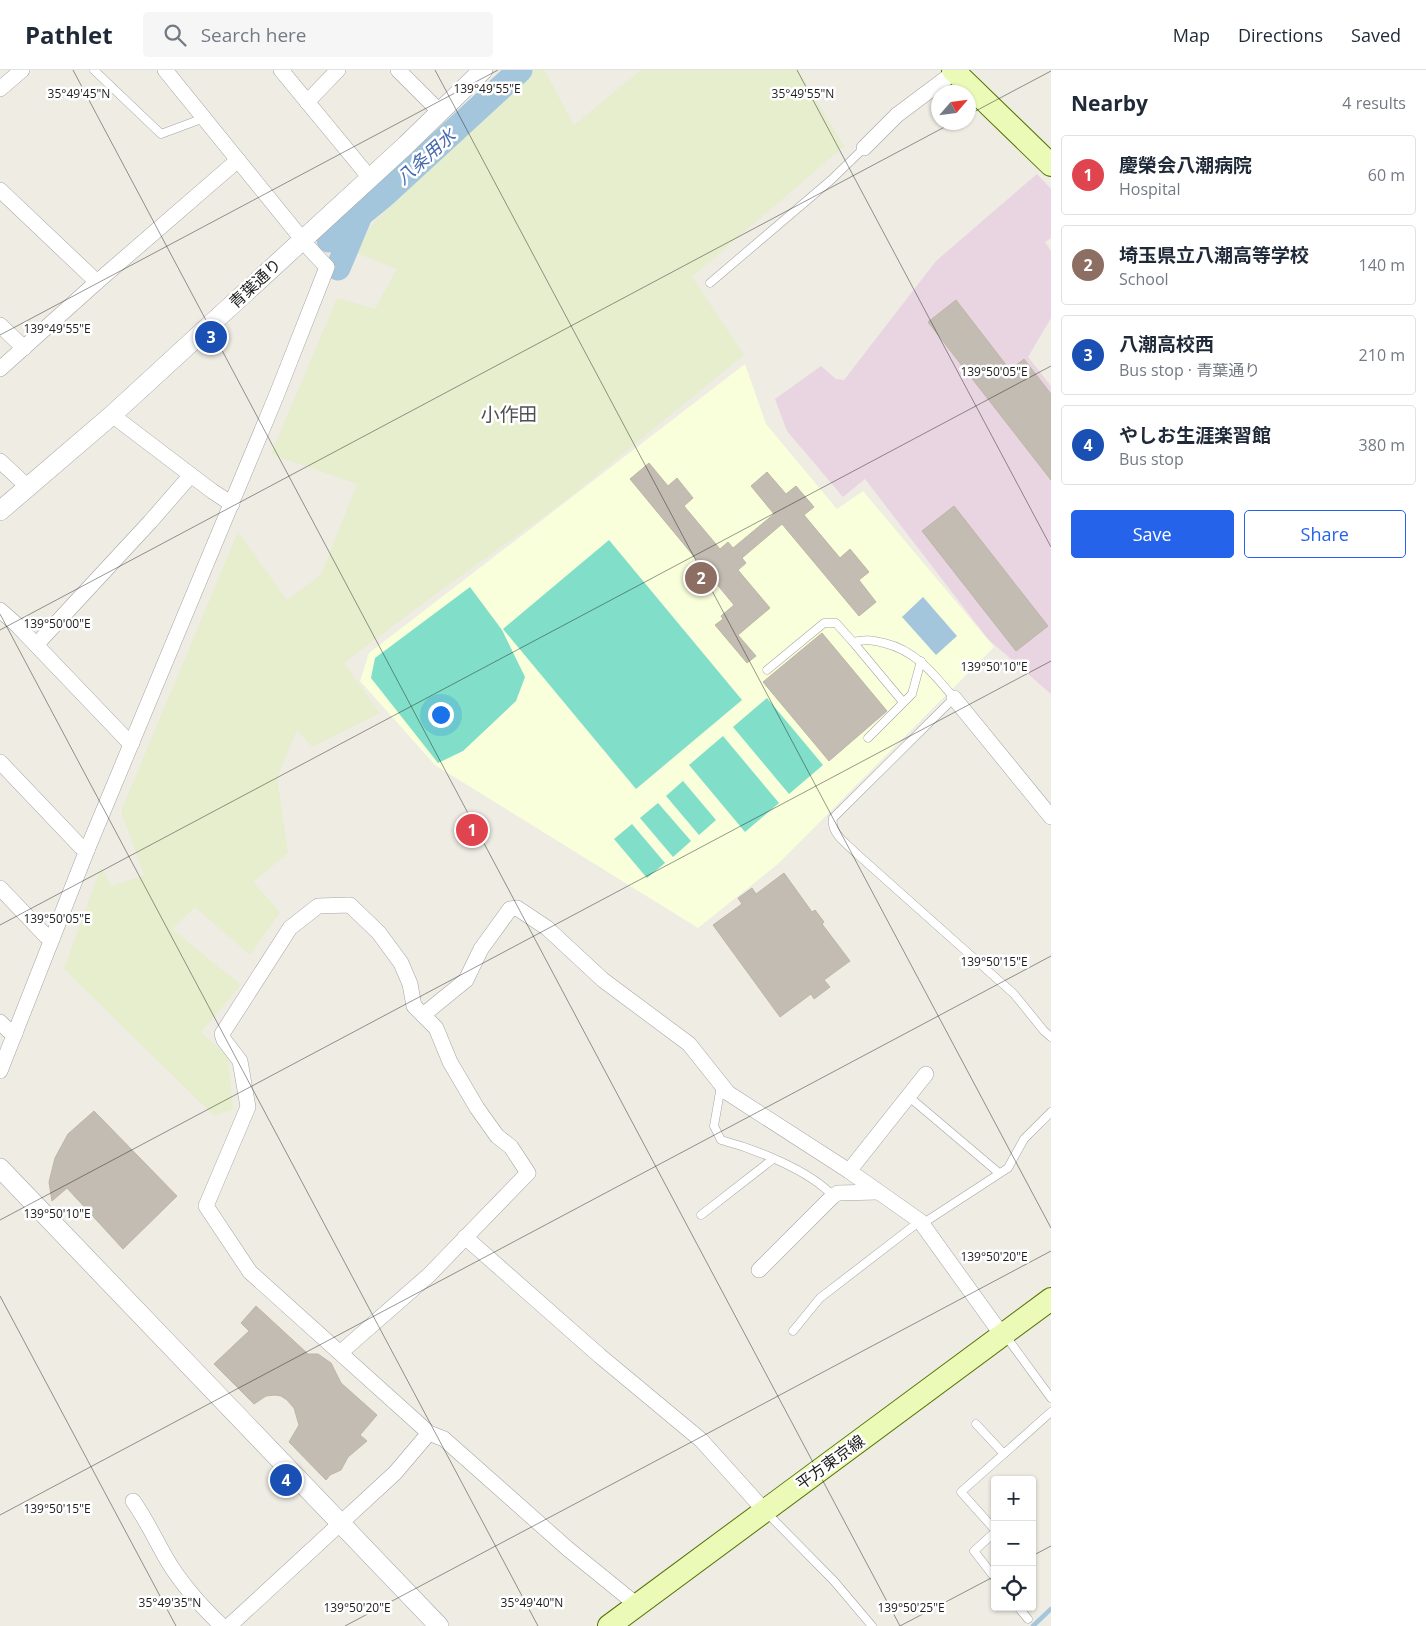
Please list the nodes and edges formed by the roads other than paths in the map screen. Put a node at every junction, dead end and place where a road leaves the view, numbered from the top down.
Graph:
1 (22, 70) edge
2 (94, 70) edge
3 (165, 70) edge
4 (280, 70) edge
5 (338, 70) edge
6 (398, 70) edge
7 (483, 70) edge
8 (955, 71) edge
9 (1, 86) edge
10 (307, 102) junction
11 (440, 112) junction
12 (204, 118) junction
13 (864, 148) joint
14 (238, 160) junction
15 (1050, 161) edge
16 (370, 178) junction
17 (0, 190) edge
18 (303, 240) junction
19 (97, 282) junction
20 (710, 283) dead end
21 (0, 325) edge
22 (24, 348) junction
23 (0, 369) edge
24 (112, 415) junction
25 (0, 461) edge
26 (191, 475) junction
27 (29, 488) junction
28 (232, 504) junction
29 (0, 511) edge
30 (0, 610) edge
31 (853, 642) junction
32 (36, 645) junction
33 (920, 661) junction
34 (767, 670) dead end
35 (954, 698) junction
36 (904, 702) junction
37 (868, 738) dead end
38 (132, 743) junction
39 (0, 762) edge
40 (1051, 817) edge
41 (87, 850) junction
42 (0, 888) edge
43 (52, 939) junction
44 (423, 1015) junction
45 (0, 1022) edge
46 (15, 1034) junction
47 (1051, 1037) edge
48 (0, 1071) edge
49 (926, 1074) dead end
50 (721, 1084) junction
51 (908, 1096) junction
52 (1051, 1112) edge
53 (773, 1159) junction
54 (0, 1168) edge
55 (849, 1171) junction
56 (999, 1173) junction
57 (878, 1192) junction
58 (833, 1196) junction
59 (702, 1215) dead end
60 (921, 1223) junction
61 (465, 1237) junction
62 (760, 1270) dead end
63 (1051, 1299) edge
64 (793, 1331) dead end
65 (1003, 1335) junction
66 (340, 1353) junction
67 (1051, 1398) edge
68 (1051, 1412) edge
69 (976, 1424) dead end
70 (429, 1433) junction
71 (1004, 1454) junction
72 (133, 1501) dead end
73 (764, 1510) junction
74 (340, 1523) junction
75 (991, 1526) edge
76 (991, 1535) edge
77 (991, 1573) edge
78 (637, 1605) junction
79 (1021, 1611) edge
80 (1028, 1619) dead end
81 (222, 1626) edge
82 (229, 1626) edge
83 (439, 1626) edge
84 (609, 1626) edge
85 (872, 1626) edge

1 - 9 street
2 - 12 lane
3 - 12 street
4 - 10 street
5 - 10 street
6 - 11 street
7 - 11 street, 青葉通り
8 - 13 street
8 - 15 main road
10 - 16 street
11 - 16 street, 青葉通り
12 - 14 street
13 - 20 lane
14 - 18 street
14 - 19 street
16 - 18 street, 青葉通り
17 - 19 street
18 - 24 street, 青葉通り
18 - 28 street
19 - 22 street
21 - 22 street
22 - 23 street
24 - 26 street
24 - 27 street, 青葉通り
25 - 27 street
26 - 28 street
26 - 32 street
27 - 29 street, 青葉通り
28 - 38 street
30 - 32 street
31 - 33 lane
31 - 34 lane
31 - 36 lane
32 - 38 street
33 - 35 lane
33 - 36 lane
35 - 40 street
35 - 47 lane
36 - 37 lane
38 - 41 street
39 - 41 street
41 - 43 street
42 - 43 street
43 - 46 street
44 - 50 street
44 - 61 street
44 - 66 street
45 - 46 street
46 - 48 street
49 - 51 street
50 - 53 lane
50 - 55 street
51 - 55 street
51 - 56 lane
52 - 56 lane
53 - 58 lane
53 - 59 lane
54 - 74 street
55 - 57 street
56 - 60 lane
57 - 58 street
57 - 60 street
58 - 62 street
60 - 64 lane
60 - 65 street
61 - 66 street
61 - 73 street
63 - 65 main road, 平方東京線
65 - 67 lane
65 - 73 main road, 平方東京線
66 - 70 street
68 - 71 lane
69 - 71 lane
70 - 74 street
70 - 78 street
71 - 75 lane
72 - 81 street
73 - 78 main road, 平方東京線
73 - 85 lane
74 - 82 street
74 - 83 street
76 - 77 lane
78 - 84 main road, 平方東京線
79 - 80 lane

